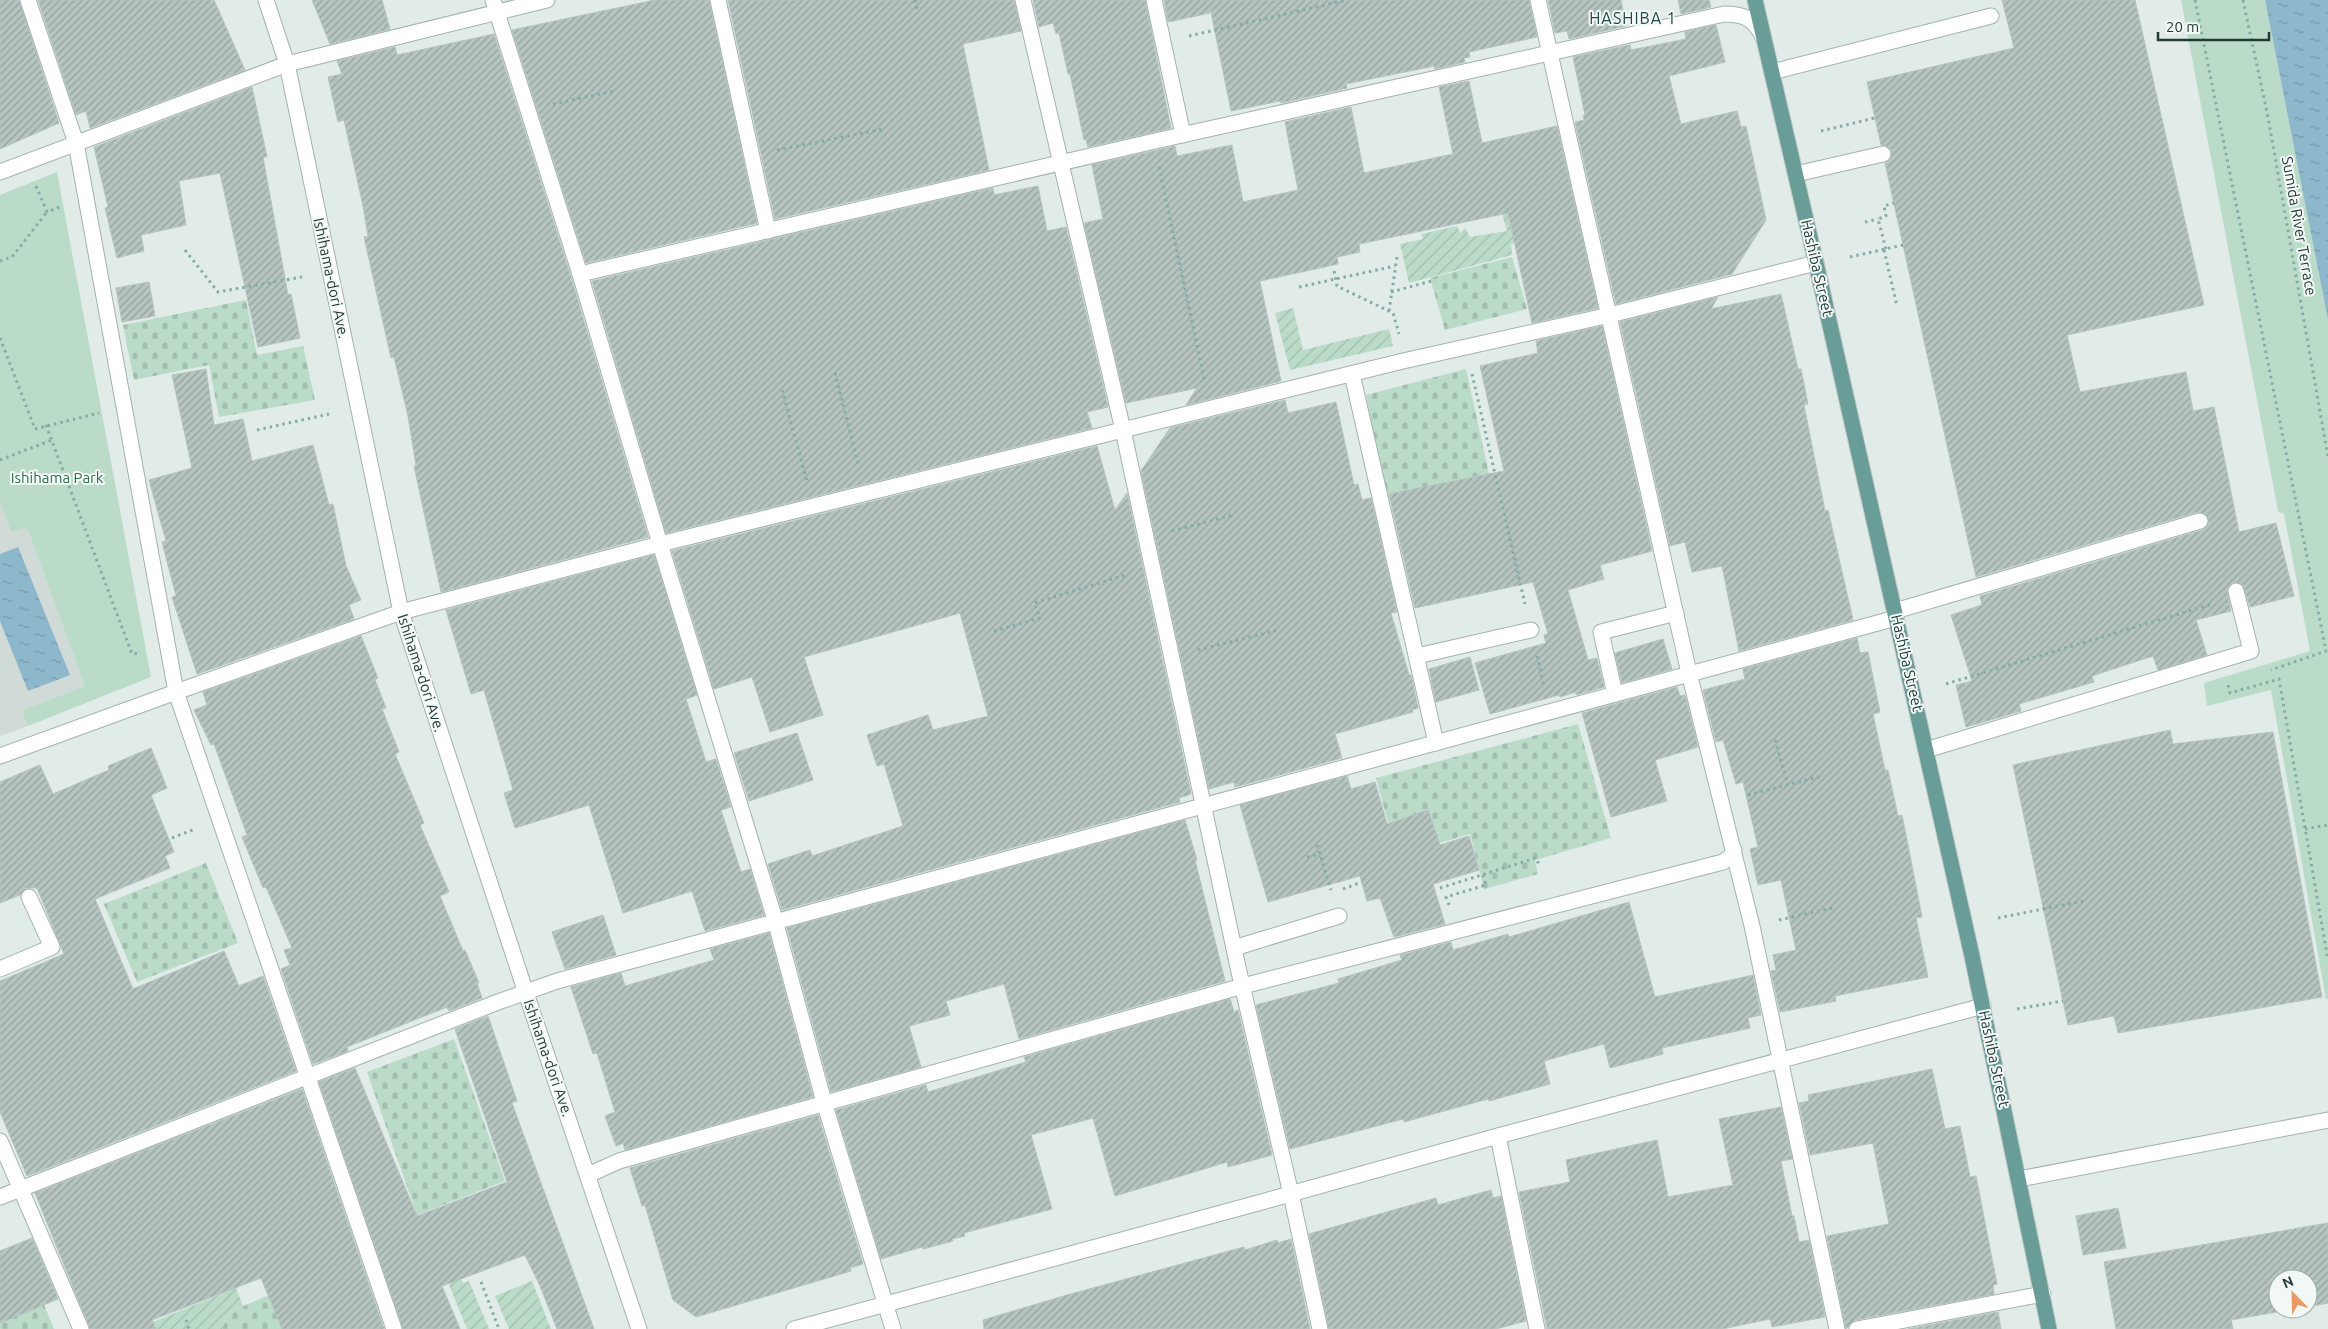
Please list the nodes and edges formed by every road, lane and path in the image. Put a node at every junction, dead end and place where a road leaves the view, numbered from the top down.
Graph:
1 (28, 0) edge
2 (266, 0) edge
3 (546, 0) edge
4 (718, 0) edge
5 (915, 0) edge
6 (1023, 0) edge
7 (1154, 0) edge
8 (1347, 0) edge
9 (1538, 0) edge
10 (1755, 0) edge
11 (2195, 0) edge
12 (2243, 0) edge
13 (495, 6) edge
14 (916, 9) dead end
15 (1991, 16) dead end
16 (1764, 38) junction
17 (1163, 42) junction
18 (1551, 53) junction
19 (287, 64) junction
20 (1772, 72) junction
21 (614, 91) dead end
22 (528, 109) junction
23 (1875, 118) dead end
24 (883, 129) dead end
25 (1821, 131) dead end
26 (1183, 135) junction
27 (76, 143) junction
28 (1883, 154) dead end
29 (752, 155) junction
30 (1061, 163) junction
31 (1159, 166) dead end
32 (0, 172) edge
33 (1796, 174) junction
34 (33, 178) dead end
35 (1894, 203) dead end
36 (65, 205) dead end
37 (47, 212) junction
38 (1878, 219) junction
39 (1865, 222) dead end
40 (768, 230) junction
41 (1903, 244) dead end
42 (1885, 249) junction
43 (185, 250) dead end
44 (1397, 257) dead end
45 (1850, 257) dead end
46 (0, 261) edge
47 (1816, 263) junction
48 (1395, 266) junction
49 (1334, 271) dead end
50 (580, 274) junction
51 (302, 277) dead end
52 (1335, 279) junction
53 (1435, 280) dead end
54 (1299, 287) dead end
55 (1391, 292) junction
56 (1898, 306) dead end
57 (1389, 311) junction
58 (1610, 315) junction
59 (0, 338) edge
60 (1400, 338) dead end
61 (835, 373) dead end
62 (1472, 373) dead end
63 (1352, 374) junction
64 (1205, 384) dead end
65 (782, 390) dead end
66 (101, 413) dead end
67 (329, 414) dead end
68 (46, 424) junction
69 (257, 430) dead end
70 (1124, 430) junction
71 (52, 440) junction
72 (2328, 457) edge
73 (0, 460) edge
74 (867, 494) junction
75 (814, 507) junction
76 (1233, 515) dead end
77 (2200, 521) dead end
78 (1171, 531) dead end
79 (660, 544) junction
80 (1153, 567) junction
81 (2236, 591) dead end
82 (2220, 601) dead end
83 (401, 612) junction
84 (1676, 613) junction
85 (1896, 614) junction
86 (1278, 630) dead end
87 (1531, 630) junction
88 (994, 631) dead end
89 (1197, 650) dead end
90 (145, 652) dead end
91 (1417, 656) junction
92 (2264, 672) dead end
93 (1689, 673) junction
94 (2237, 681) dead end
95 (1946, 684) dead end
96 (176, 692) junction
97 (1616, 694) junction
98 (1546, 695) dead end
99 (1775, 740) dead end
100 (1436, 742) junction
101 (1926, 750) junction
102 (0, 756) edge
103 (1822, 776) dead end
104 (1788, 785) junction
105 (1722, 802) junction
106 (1204, 805) junction
107 (2328, 826) edge
108 (200, 827) dead end
109 (2306, 829) junction
110 (172, 838) dead end
111 (1317, 845) dead end
112 (1734, 850) junction
113 (1320, 854) junction
114 (1307, 857) dead end
115 (1540, 868) dead end
116 (1483, 875) junction
117 (1362, 882) dead end
118 (1486, 885) dead end
119 (1440, 888) dead end
120 (29, 897) dead end
121 (2084, 901) dead end
122 (1833, 908) dead end
123 (1339, 916) dead end
124 (1998, 918) dead end
125 (776, 923) junction
126 (1752, 926) junction
127 (1234, 948) junction
128 (2328, 960) edge
129 (0, 969) edge
130 (1243, 986) junction
131 (526, 993) junction
132 (2063, 1001) dead end
133 (1983, 1006) junction
134 (2018, 1009) dead end
135 (1780, 1059) junction
136 (308, 1077) junction
137 (824, 1102) junction
138 (2328, 1120) edge
139 (1498, 1136) junction
140 (0, 1140) edge
141 (588, 1176) junction
142 (2019, 1179) junction
143 (21, 1189) junction
144 (1292, 1194) junction
145 (0, 1197) edge
146 (481, 1282) dead end
147 (2043, 1294) junction
148 (886, 1305) junction
149 (186, 1320) dead end
150 (81, 1329) edge
151 (189, 1329) edge
152 (394, 1329) edge
153 (499, 1329) edge
154 (639, 1329) edge
155 (794, 1329) edge
156 (893, 1329) edge
157 (1320, 1329) edge
158 (1537, 1329) edge
159 (1837, 1329) edge
160 (1857, 1329) edge
161 (2049, 1329) edge

1 - 27 street
2 - 19 street, Ishihama-dori Ave.
3 - 13 street
4 - 29 street
5 - 14 path
6 - 30 street
7 - 17 street
8 - 17 path
9 - 18 street
10 - 16 main road, Hashiba Street
11 - 92 path
12 - 72 path, Sumida River Terrace
13 - 19 street
13 - 22 street
15 - 20 street
16 - 18 street
16 - 20 main road, Hashiba Street
17 - 26 street
18 - 26 street
18 - 58 street
19 - 27 street
19 - 83 street, Ishihama-dori Ave.
20 - 33 main road, Hashiba Street
21 - 22 path
22 - 50 street
23 - 25 path
24 - 29 path
26 - 30 street
27 - 32 street
27 - 96 street
28 - 33 street
29 - 40 street
30 - 40 street
30 - 70 street
31 - 64 path
33 - 47 main road, Hashiba Street
34 - 37 path
35 - 38 path
36 - 37 path
37 - 46 path
38 - 39 path
38 - 42 path
40 - 50 street
41 - 42 path
42 - 45 path
42 - 56 path
43 - 51 path
44 - 48 path
47 - 58 street
47 - 85 main road, Hashiba Street
48 - 52 path
48 - 55 path
49 - 52 path
50 - 79 street
52 - 54 path
52 - 57 path
53 - 55 path
55 - 57 path
57 - 60 path
58 - 63 street
58 - 84 street
59 - 68 path
61 - 74 path
62 - 87 path
63 - 70 street
63 - 91 street
65 - 75 path
66 - 68 path
67 - 69 path
68 - 71 path
70 - 74 street
70 - 80 street
71 - 73 path
71 - 90 path
74 - 75 street
75 - 79 street
76 - 78 path
77 - 85 street
79 - 83 street
79 - 125 street
80 - 88 path
80 - 106 street
81 - 101 street
82 - 95 path
83 - 96 street
83 - 131 street, Ishihama-dori Ave.
84 - 93 street
84 - 97 street
85 - 93 street
85 - 101 main road, Hashiba Street
86 - 89 path
87 - 91 street
87 - 98 path
91 - 100 street
93 - 97 street
93 - 105 street
94 - 109 path
96 - 102 street
96 - 136 street
97 - 100 street
99 - 104 path
100 - 106 street
101 - 133 main road, Hashiba Street
103 - 104 path
104 - 105 path
105 - 112 street
106 - 125 street
106 - 127 street
107 - 109 path
108 - 110 path
109 - 128 path
111 - 113 path
112 - 126 street
112 - 130 street
113 - 114 path
113 - 117 path
115 - 116 path
116 - 118 path
116 - 119 path
120 - 129 street
121 - 124 path
122 - 126 path
123 - 127 street
125 - 131 street
125 - 137 street
126 - 135 street
127 - 130 street
130 - 137 street
130 - 144 street
131 - 136 street
131 - 141 street, Ishihama-dori Ave.
132 - 134 path
133 - 135 street
133 - 142 main road, Hashiba Street
135 - 139 street
135 - 159 street
136 - 143 street
136 - 152 street
137 - 141 street
137 - 148 street
138 - 142 street
139 - 144 street
139 - 158 street
140 - 143 street
141 - 154 street, Ishihama-dori Ave.
142 - 147 main road, Hashiba Street
143 - 145 street
143 - 150 street
144 - 148 street
144 - 157 street
146 - 153 path
147 - 160 street
147 - 161 main road, Hashiba Street
148 - 155 street
148 - 156 street
149 - 151 path

